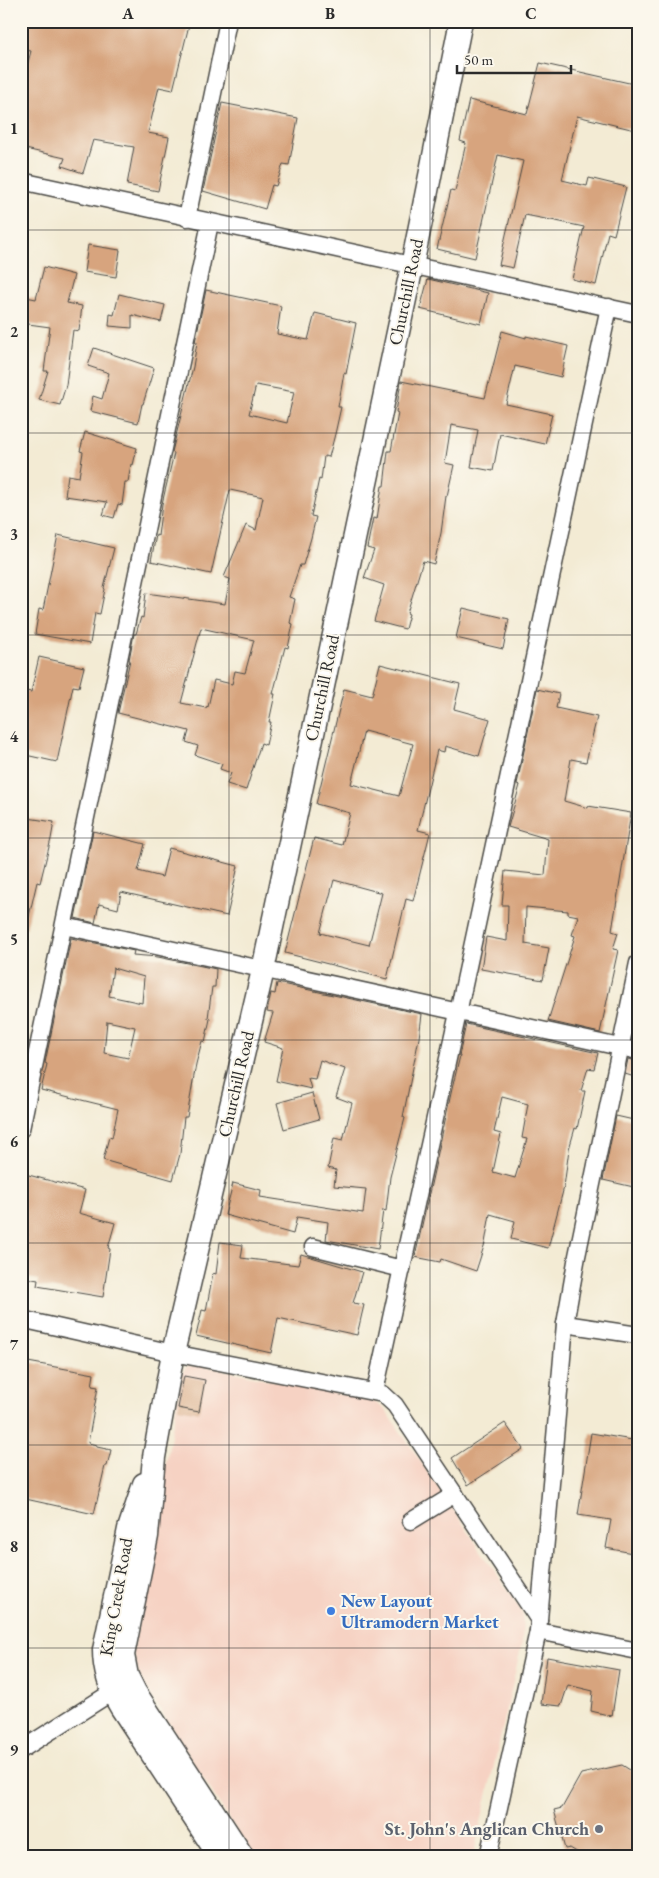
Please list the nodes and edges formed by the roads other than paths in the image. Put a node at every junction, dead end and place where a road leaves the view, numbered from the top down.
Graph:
1 (228, 21) edge
2 (461, 21) edge
3 (21, 182) edge
4 (187, 218) junction
5 (210, 223) junction
6 (412, 266) junction
7 (609, 307) junction
8 (637, 312) edge
9 (64, 926) junction
10 (638, 963) edge
11 (263, 970) junction
12 (458, 1013) junction
13 (621, 1047) junction
14 (638, 1051) edge
15 (21, 1128) edge
16 (313, 1247) dead end
17 (402, 1269) junction
18 (21, 1319) edge
19 (565, 1324) junction
20 (638, 1335) edge
21 (173, 1353) junction
22 (374, 1391) junction
23 (154, 1457) junction
24 (455, 1494) junction
25 (411, 1521) dead end
26 (538, 1625) junction
27 (638, 1651) edge
28 (112, 1692) junction
29 (21, 1750) edge
30 (220, 1857) edge
31 (242, 1857) edge
32 (488, 1857) edge

1 - 4 street
2 - 6 street, Churchill Road
3 - 4 street
4 - 5 street
5 - 6 street
5 - 9 street
6 - 7 street
6 - 11 street, Churchill Road
7 - 8 street
7 - 12 street
9 - 11 street
9 - 15 street
10 - 13 street
11 - 12 street
11 - 21 street, Churchill Road
12 - 13 street
12 - 17 street
13 - 14 street
13 - 19 street
16 - 17 street
17 - 22 street
18 - 21 street
19 - 20 street
19 - 26 street
21 - 22 street
21 - 23 street, King Creek Road
22 - 24 street
23 - 28 street, King Creek Road
23 - 31 street, King Creek Road
24 - 25 street
24 - 26 street
26 - 27 street
26 - 32 street
28 - 29 street
28 - 30 street, King Creek Road

